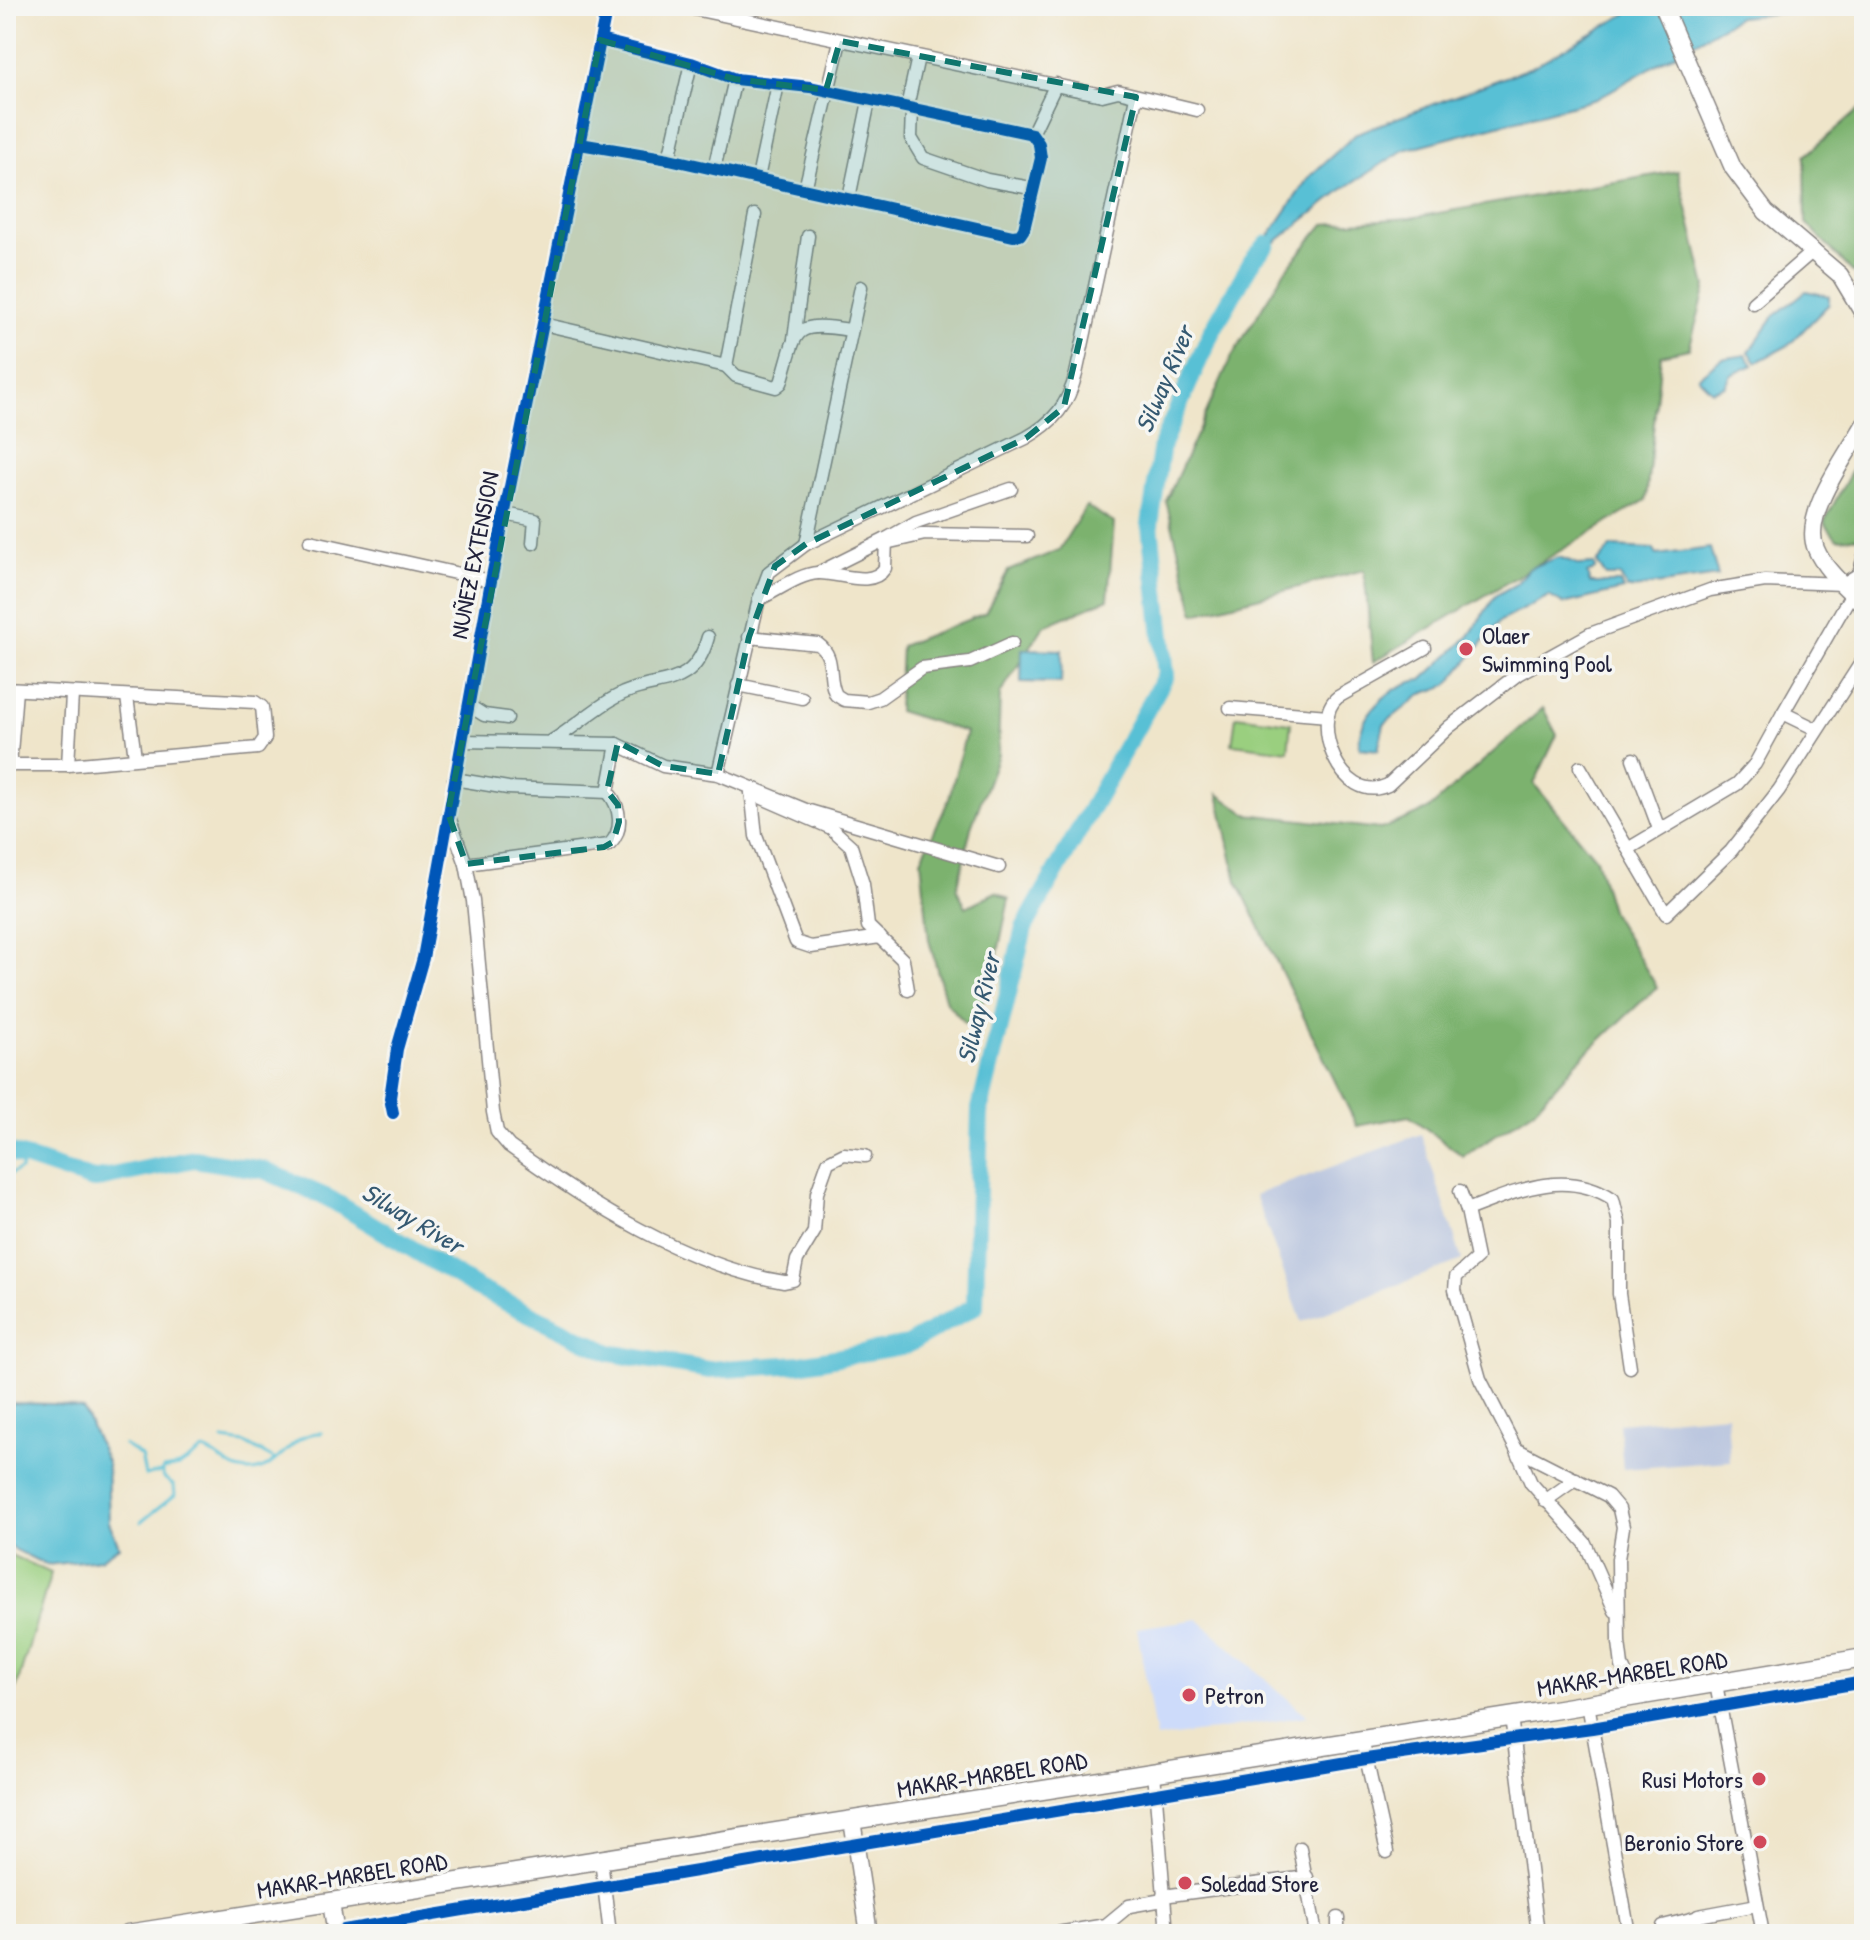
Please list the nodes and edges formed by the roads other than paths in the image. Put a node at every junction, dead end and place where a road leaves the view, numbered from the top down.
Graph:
1 (607, 6) edge
2 (680, 6) edge
3 (1663, 6) edge
4 (600, 40) junction
5 (840, 41) junction
6 (918, 57) junction
7 (691, 63) junction
8 (735, 79) junction
9 (778, 84) junction
10 (1056, 84) junction
11 (826, 90) junction
12 (1136, 97) junction
13 (869, 101) junction
14 (909, 108) junction
15 (1197, 110) dead end
16 (1032, 134) junction
17 (580, 144) junction
18 (669, 159) junction
19 (714, 169) junction
20 (758, 178) junction
21 (1031, 188) junction
22 (805, 189) junction
23 (849, 198) junction
24 (755, 215) dead end
25 (808, 236) dead end
26 (1814, 250) junction
27 (861, 287) dead end
28 (1753, 303) dead end
29 (1864, 315) edge
30 (543, 324) junction
31 (850, 330) junction
32 (794, 339) junction
33 (726, 366) junction
34 (1864, 425) edge
35 (1011, 489) dead end
36 (505, 514) junction
37 (1027, 536) dead end
38 (310, 541) dead end
39 (886, 541) junction
40 (533, 543) dead end
41 (806, 544) junction
42 (1864, 556) edge
43 (1862, 572) edge
44 (818, 573) junction
45 (491, 581) junction
46 (1847, 589) junction
47 (759, 599) junction
48 (1864, 606) edge
49 (708, 637) dead end
50 (749, 637) junction
51 (1012, 643) dead end
52 (1425, 648) dead end
53 (1864, 658) edge
54 (738, 685) junction
55 (11, 690) edge
56 (72, 695) junction
57 (127, 697) junction
58 (802, 698) dead end
59 (468, 705) junction
60 (1230, 708) dead end
61 (1783, 713) junction
62 (1328, 716) junction
63 (507, 718) dead end
64 (1816, 729) junction
65 (461, 741) junction
66 (549, 742) junction
67 (617, 744) junction
68 (135, 757) junction
69 (1633, 759) dead end
70 (68, 765) junction
71 (8, 766) edge
72 (1580, 767) dead end
73 (718, 774) junction
74 (454, 779) junction
75 (751, 790) junction
76 (608, 792) junction
77 (448, 813) junction
78 (1659, 829) junction
79 (1628, 849) junction
80 (466, 864) junction
81 (999, 867) dead end
82 (880, 937) junction
83 (908, 990) dead end
84 (393, 1113) dead end
85 (865, 1156) dead end
86 (1460, 1191) dead end
87 (1467, 1210) junction
88 (1630, 1367) dead end
89 (1516, 1449) junction
90 (1576, 1479) junction
91 (1545, 1501) junction
92 (1617, 1614) junction
93 (1864, 1658) edge
94 (1864, 1682) edge
95 (1716, 1684) junction
96 (1635, 1695) junction
97 (1588, 1704) junction
98 (1720, 1707) junction
99 (1511, 1716) junction
100 (1592, 1728) junction
101 (1513, 1738) junction
102 (1362, 1739) junction
103 (1366, 1759) junction
104 (1154, 1772) junction
105 (1155, 1797) junction
106 (852, 1820) junction
107 (856, 1844) junction
108 (1300, 1848) dead end
109 (1387, 1852) dead end
110 (601, 1860) junction
111 (1307, 1877) junction
112 (604, 1889) junction
113 (1163, 1898) junction
114 (331, 1903) junction
115 (1757, 1905) junction
116 (1338, 1918) dead end
117 (1695, 1918) junction
118 (1663, 1926) dead end
119 (340, 1932) edge
120 (127, 1934) edge
121 (610, 1934) edge
122 (869, 1934) edge
123 (1051, 1934) edge
124 (1167, 1934) edge
125 (1316, 1934) edge
126 (1338, 1934) edge
127 (1538, 1934) edge
128 (1629, 1934) edge
129 (1697, 1934) edge
130 (1763, 1934) edge

1 - 4 street, NUÑEZ EXTENSION
2 - 5 street
3 - 26 main road
4 - 7 street
4 - 17 street, NUÑEZ EXTENSION
5 - 6 street
5 - 11 street
6 - 10 street
6 - 14 street
7 - 8 street
7 - 18 street
8 - 9 street
8 - 19 street
9 - 11 street
9 - 20 street
10 - 12 street
10 - 16 street
11 - 13 street
11 - 22 street
12 - 15 street
12 - 41 street
13 - 14 street
13 - 23 street
14 - 16 street
14 - 21 street
16 - 21 street
17 - 18 street
17 - 30 street, NUÑEZ EXTENSION
18 - 19 street
19 - 20 street
20 - 22 street
21 - 23 street
22 - 23 street
24 - 33 street
25 - 32 street
26 - 28 street
26 - 29 main road
27 - 31 street
30 - 33 street
30 - 36 street, NUÑEZ EXTENSION
31 - 32 street
31 - 41 street
32 - 33 street
34 - 46 main road
35 - 39 street
36 - 40 street
36 - 45 street, NUÑEZ EXTENSION
37 - 39 street
38 - 45 street
39 - 44 street
39 - 44 street
41 - 47 street
42 - 43 street
43 - 46 street
44 - 47 street
45 - 59 street, NUÑEZ EXTENSION
46 - 48 main road
46 - 61 street
46 - 62 street
47 - 50 street
49 - 66 street
50 - 51 street
50 - 54 street
52 - 62 street
53 - 64 street
54 - 58 street
54 - 73 street
55 - 56 street
55 - 71 street
56 - 57 street
56 - 70 street
57 - 68 street
57 - 68 street
59 - 63 street
59 - 65 street, NUÑEZ EXTENSION
60 - 62 street
61 - 64 street
61 - 78 street
64 - 79 street
65 - 66 street
65 - 74 street, NUÑEZ EXTENSION
66 - 67 street
67 - 73 street
67 - 76 street
68 - 70 street
69 - 78 street
70 - 71 street
72 - 79 street
73 - 75 street
74 - 76 street
74 - 77 street, NUÑEZ EXTENSION
75 - 81 street
75 - 82 street
75 - 82 street
76 - 80 street
77 - 80 street
77 - 84 street, NUÑEZ EXTENSION
78 - 79 street
80 - 85 street
82 - 83 street
86 - 87 street
87 - 88 street
87 - 89 street
89 - 90 street
89 - 91 street
90 - 91 street
90 - 92 street
91 - 92 street
92 - 96 street
93 - 95 main road, MAKAR-MARBEL ROAD
94 - 98 street
95 - 96 main road, MAKAR-MARBEL ROAD
95 - 98 street
96 - 97 main road, MAKAR-MARBEL ROAD
97 - 99 main road, MAKAR-MARBEL ROAD
97 - 100 street
98 - 100 street
98 - 115 street
99 - 101 street
99 - 102 main road, MAKAR-MARBEL ROAD
100 - 101 street
100 - 128 street
101 - 103 street
101 - 127 street
102 - 103 street
102 - 104 main road, MAKAR-MARBEL ROAD
103 - 105 street
103 - 109 street
104 - 105 street
104 - 106 main road, MAKAR-MARBEL ROAD
105 - 107 street
105 - 113 street
106 - 107 main road
106 - 110 main road, MAKAR-MARBEL ROAD
107 - 112 street
107 - 122 main road
108 - 111 street
110 - 112 street
110 - 114 main road, MAKAR-MARBEL ROAD
111 - 113 street
111 - 125 street
112 - 119 street
112 - 121 street
113 - 123 street
113 - 124 street
114 - 119 main road
114 - 120 main road, MAKAR-MARBEL ROAD
115 - 117 street
115 - 130 street
116 - 126 street
117 - 118 street
117 - 129 street

